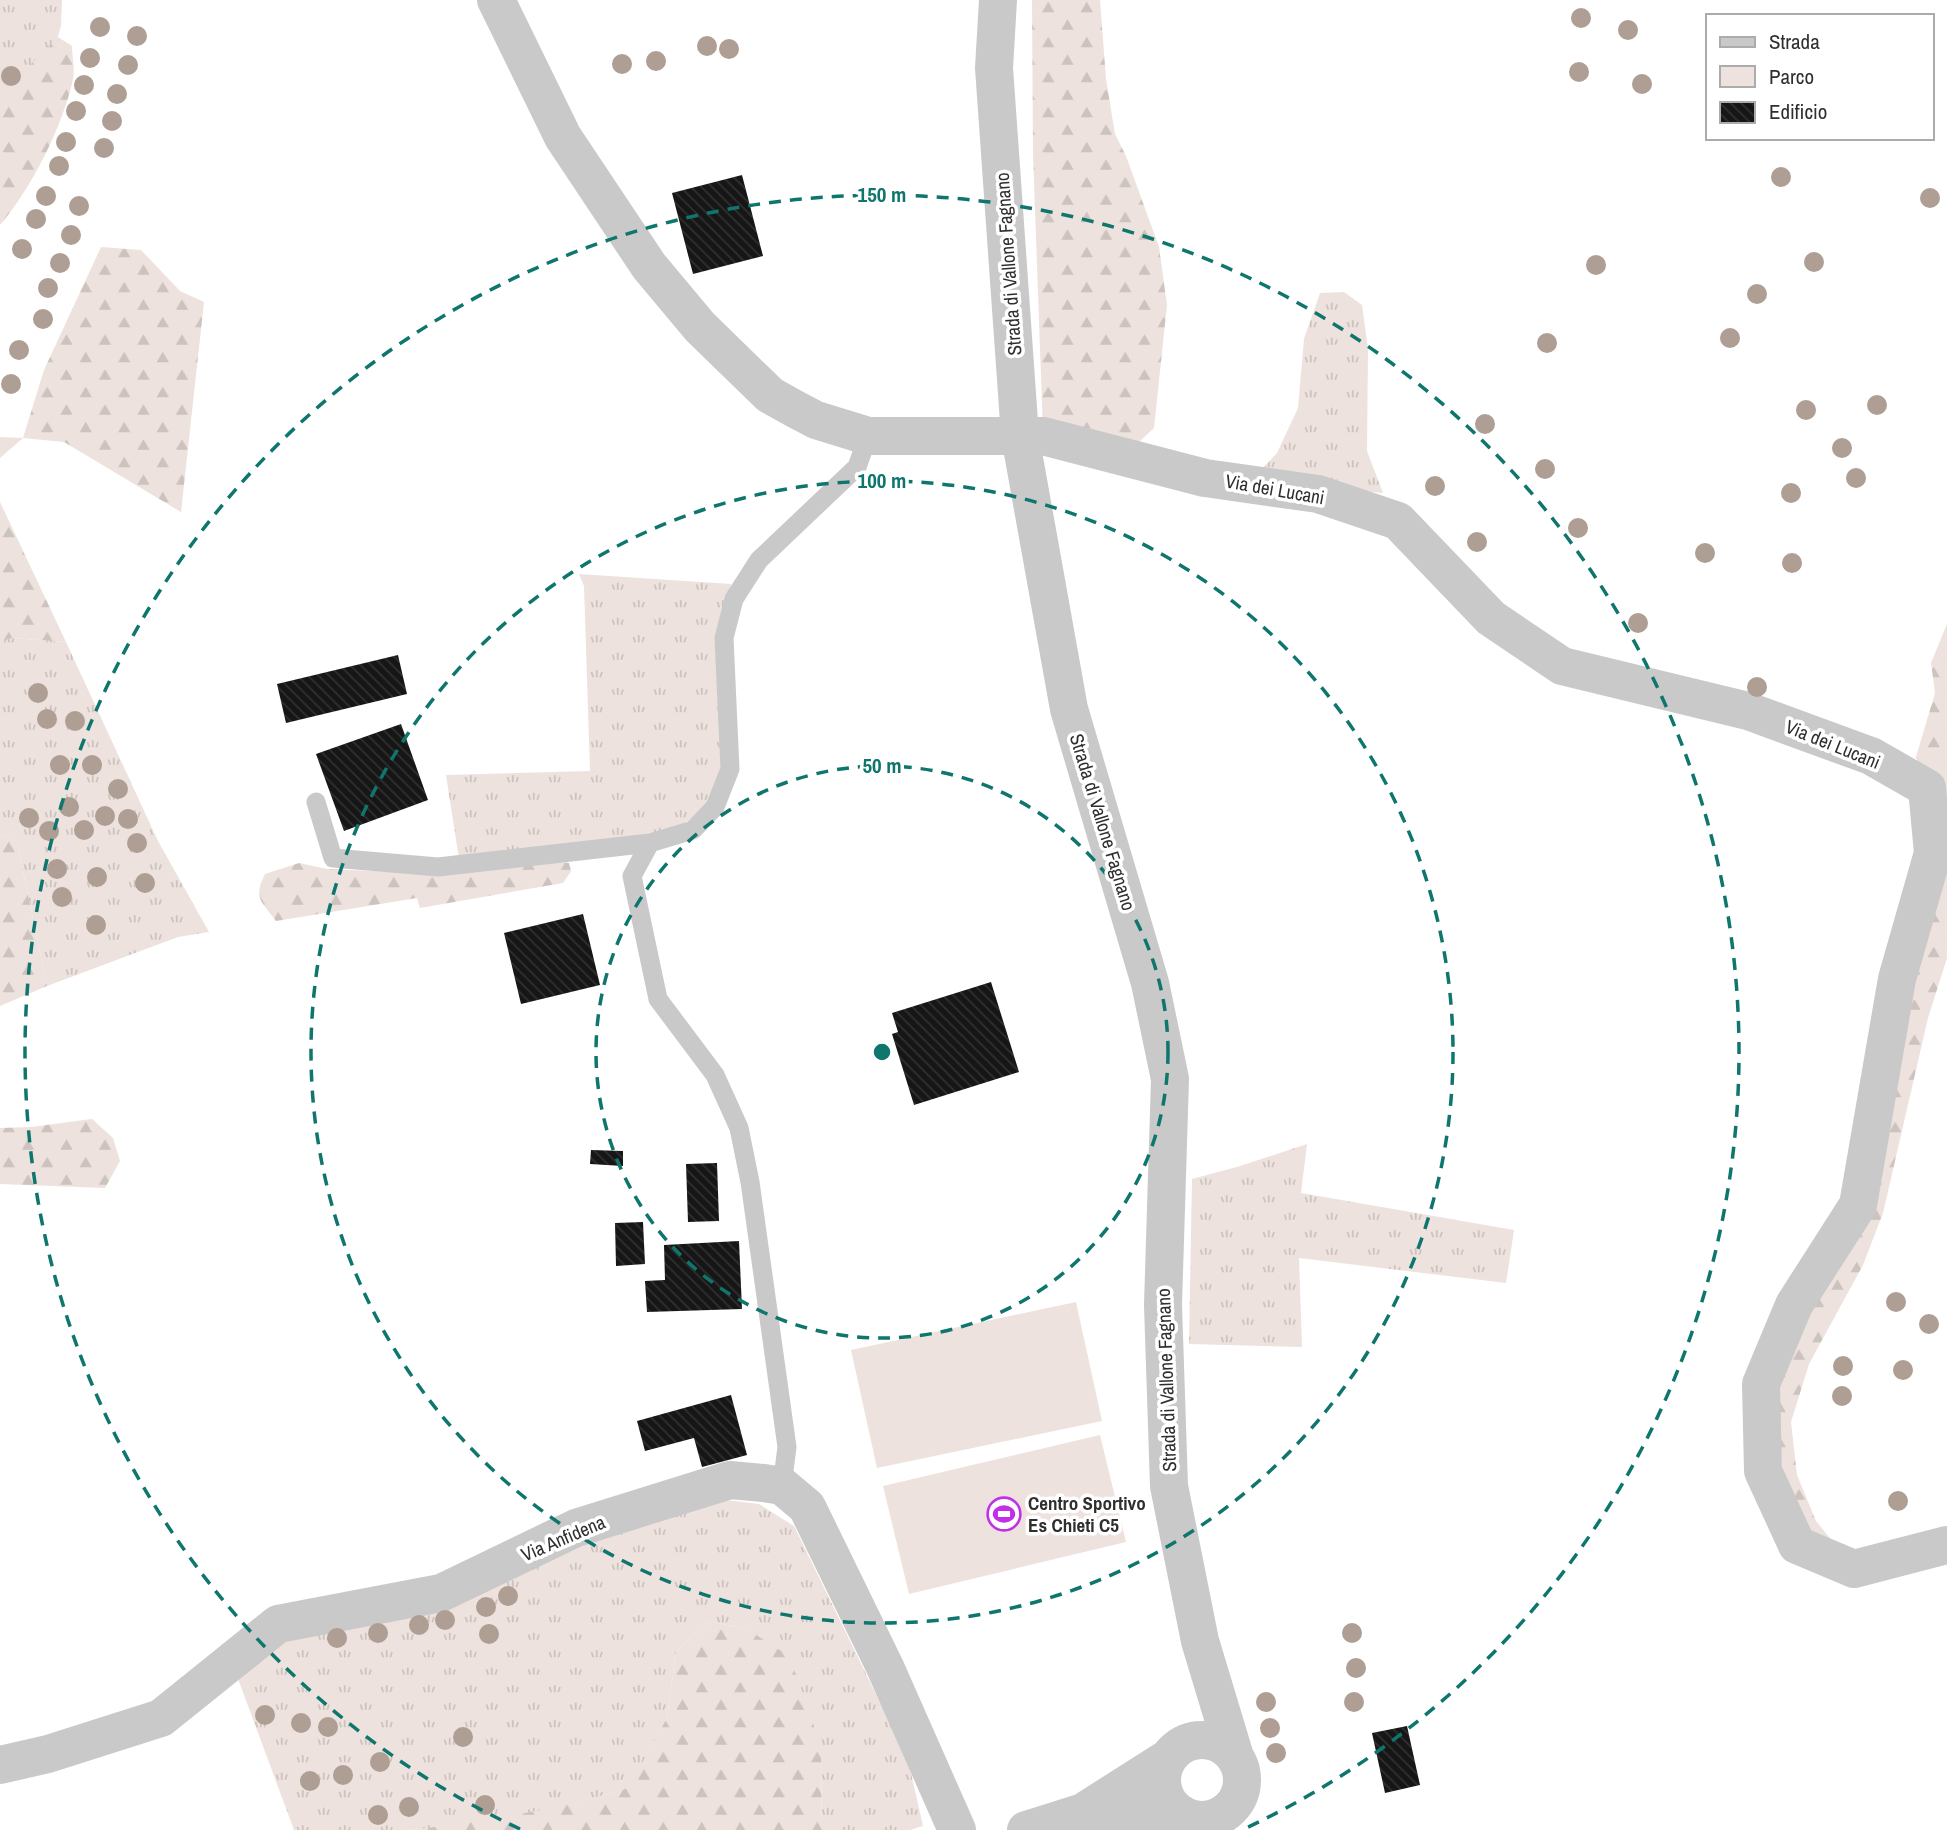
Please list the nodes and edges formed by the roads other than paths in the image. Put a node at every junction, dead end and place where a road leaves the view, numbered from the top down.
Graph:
1 (496, 0) edge
2 (998, 0) edge
3 (868, 436) junction
4 (1020, 436) junction
5 (316, 802) dead end
6 (650, 843) junction
7 (782, 1486) junction
8 (1947, 1545) edge
9 (1200, 1641) junction
10 (1174, 1752) junction
11 (0, 1765) edge
12 (1238, 1772) junction
13 (1083, 1812) junction
14 (1194, 1821) edge
15 (957, 1830) edge
16 (1026, 1830) edge
17 (1249, 1830) edge

1 - 3 street
2 - 4 street, Strada di Vallone Fagnano
3 - 4 street
3 - 6 lane
4 - 8 street, Via dei Lucani
4 - 9 street, Strada di Vallone Fagnano
5 - 6 lane
6 - 7 lane
7 - 11 street, Via Anfidena
7 - 15 street
9 - 10 street, Strada di Vallone Fagnano
9 - 12 street, Strada di Vallone Fagnano
10 - 12 street
10 - 13 street
10 - 14 street
12 - 14 street
12 - 17 street, Strada di Vallone Fagnano
13 - 14 street
13 - 16 street

